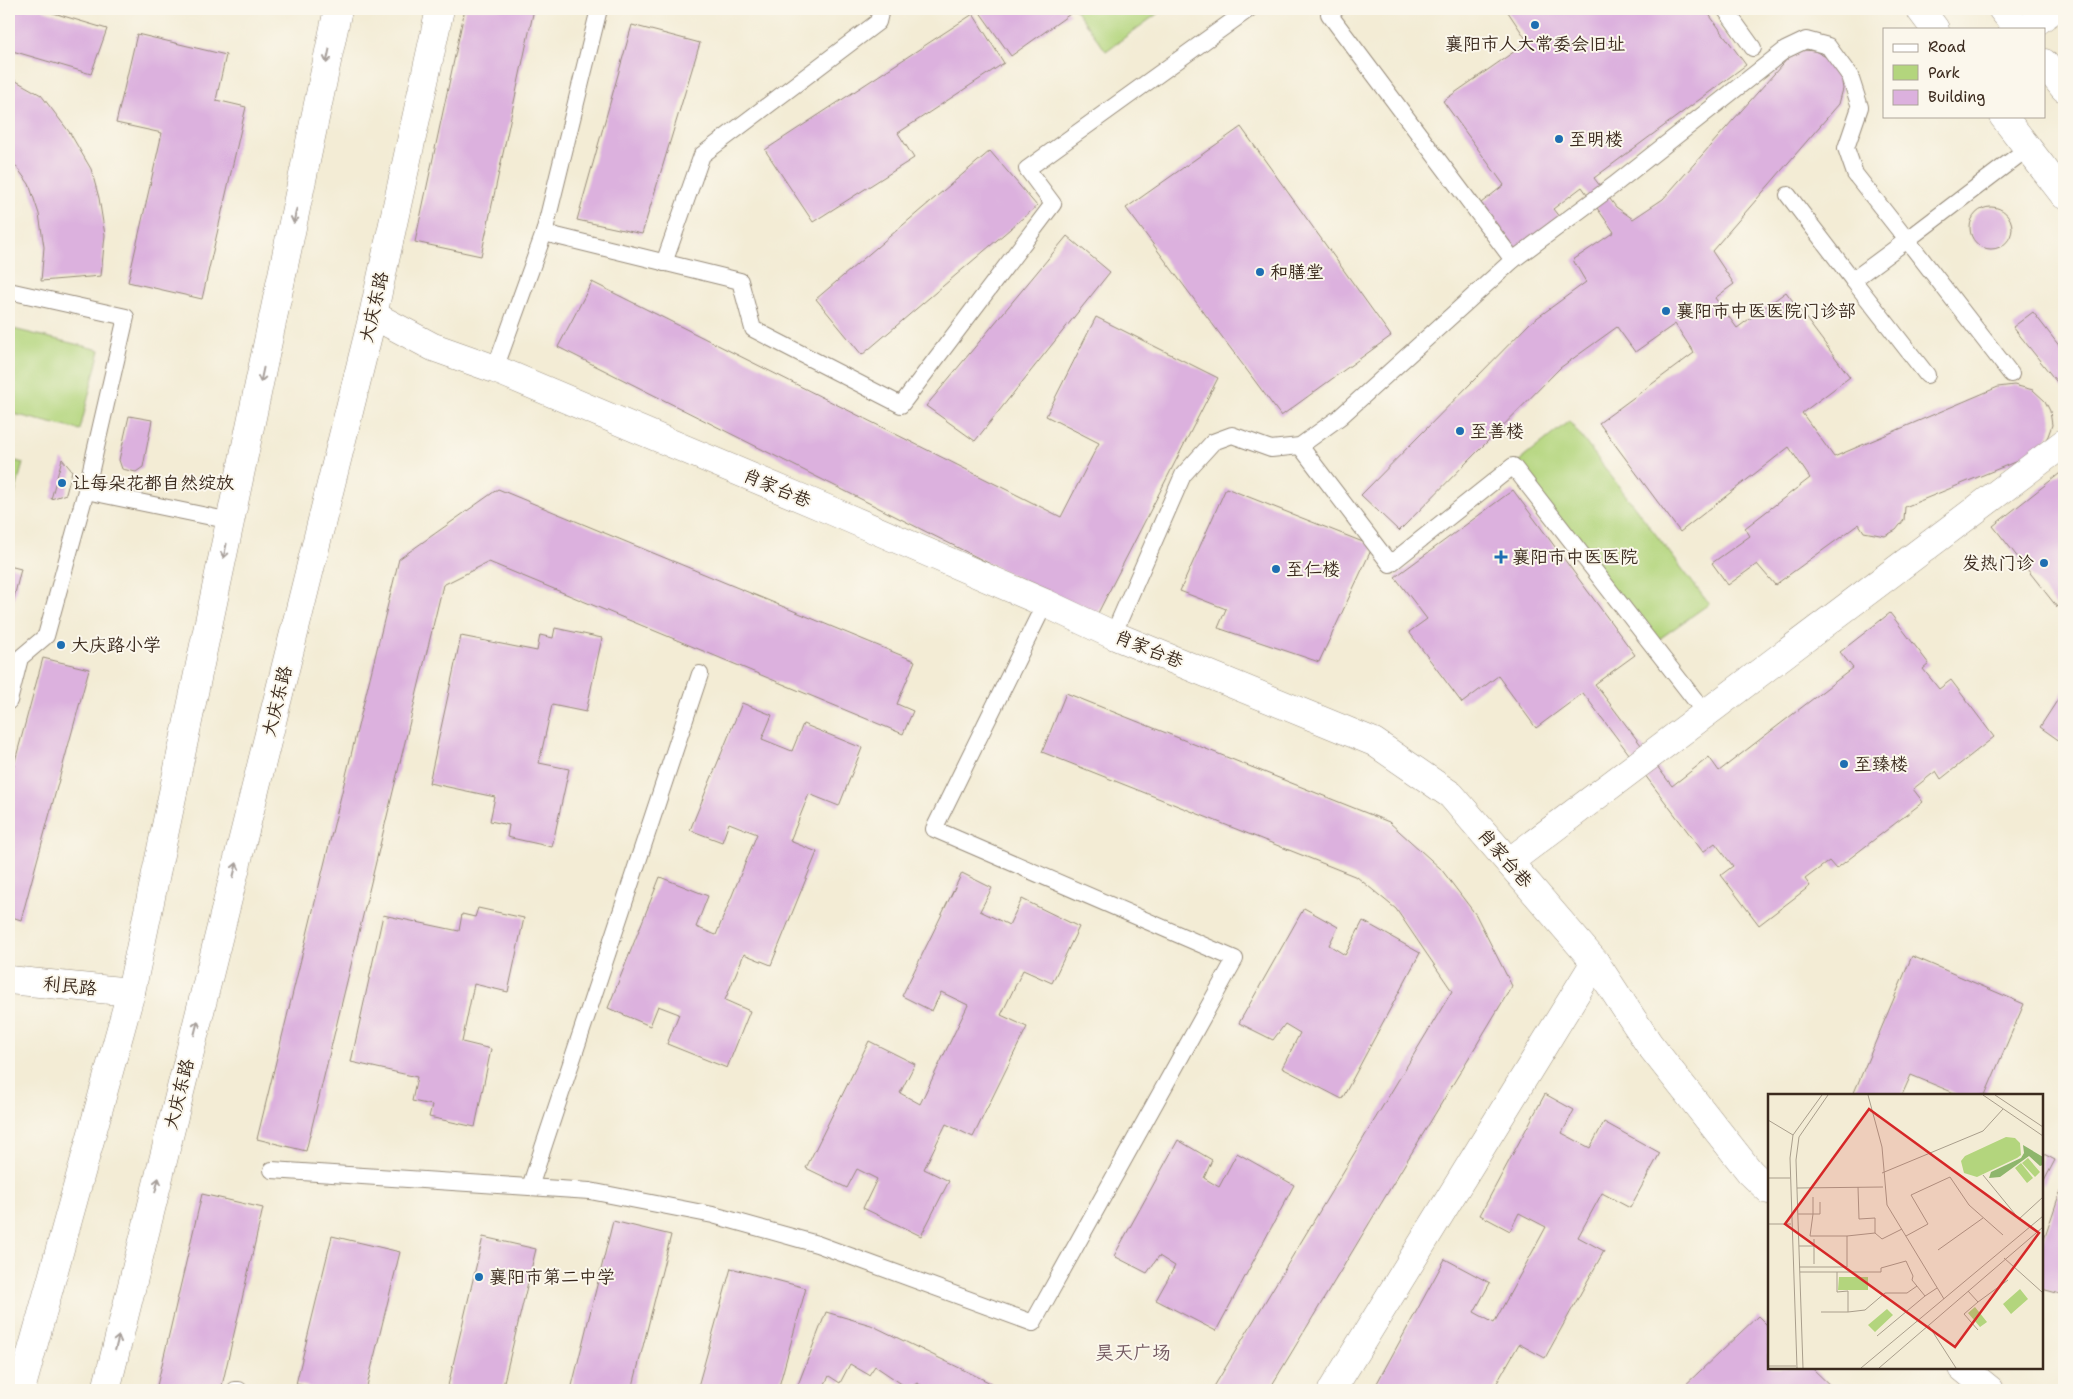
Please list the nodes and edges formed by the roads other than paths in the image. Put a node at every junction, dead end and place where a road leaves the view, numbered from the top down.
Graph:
1 (440, 9) edge
2 (599, 9) edge
3 (881, 9) edge
4 (1249, 9) edge
5 (1336, 9) edge
6 (1725, 9) edge
7 (1920, 9) edge
8 (2002, 9) edge
9 (2054, 9) edge
10 (333, 10) edge
11 (1934, 28) edge
12 (2017, 28) edge
13 (2027, 28) edge
14 (1753, 48) dead end
15 (2046, 66) edge
16 (2064, 88) edge
17 (2005, 118) edge
18 (2028, 148) junction
19 (1788, 195) dead end
20 (2064, 195) edge
21 (544, 233) junction
22 (1907, 240) junction
23 (1513, 260) junction
24 (664, 262) junction
25 (1852, 280) junction
26 (9, 291) edge
27 (373, 315) junction
28 (495, 369) junction
29 (2011, 374) dead end
30 (1927, 375) dead end
31 (2064, 443) edge
32 (1300, 446) junction
33 (86, 490) junction
34 (231, 521) junction
35 (1045, 603) junction
36 (1113, 635) junction
37 (700, 674) dead end
38 (9, 701) edge
39 (1706, 714) junction
40 (1509, 862) junction
41 (1595, 962) junction
42 (9, 980) edge
43 (130, 992) junction
44 (272, 1170) dead end
45 (530, 1187) junction
46 (1768, 1189) edge
47 (1964, 1369) edge
48 (21, 1390) edge
49 (106, 1390) edge
50 (1332, 1390) edge
51 (1990, 1390) edge

1 - 27 street, 大庆东路
2 - 21 lane
3 - 24 lane
4 - 24 lane
5 - 23 lane
6 - 14 lane
7 - 11 street
8 - 12 street
9 - 13 street
10 -> 34 street
15 - 16 street
17 - 18 street
18 - 20 street
18 - 22 lane
19 - 25 lane
21 - 24 lane
21 - 28 lane
22 - 23 lane
22 - 25 lane
22 - 29 lane
23 - 32 lane
25 - 30 lane
26 - 33 lane
27 - 28 street, 肖家台巷
49 -> 27 street, 大庆东路
28 - 35 street, 肖家台巷
31 - 39 street
32 - 36 lane
32 - 39 lane
33 - 34 lane
33 - 38 lane
34 -> 43 street
35 - 36 street, 肖家台巷
35 - 45 lane
36 - 40 street, 肖家台巷
37 - 45 lane
39 - 40 street
40 - 41 street, 肖家台巷
41 - 46 street, 肖家台巷
41 - 50 street
42 - 43 street, 利民路
43 - 48 street
44 - 45 lane
47 - 51 street

